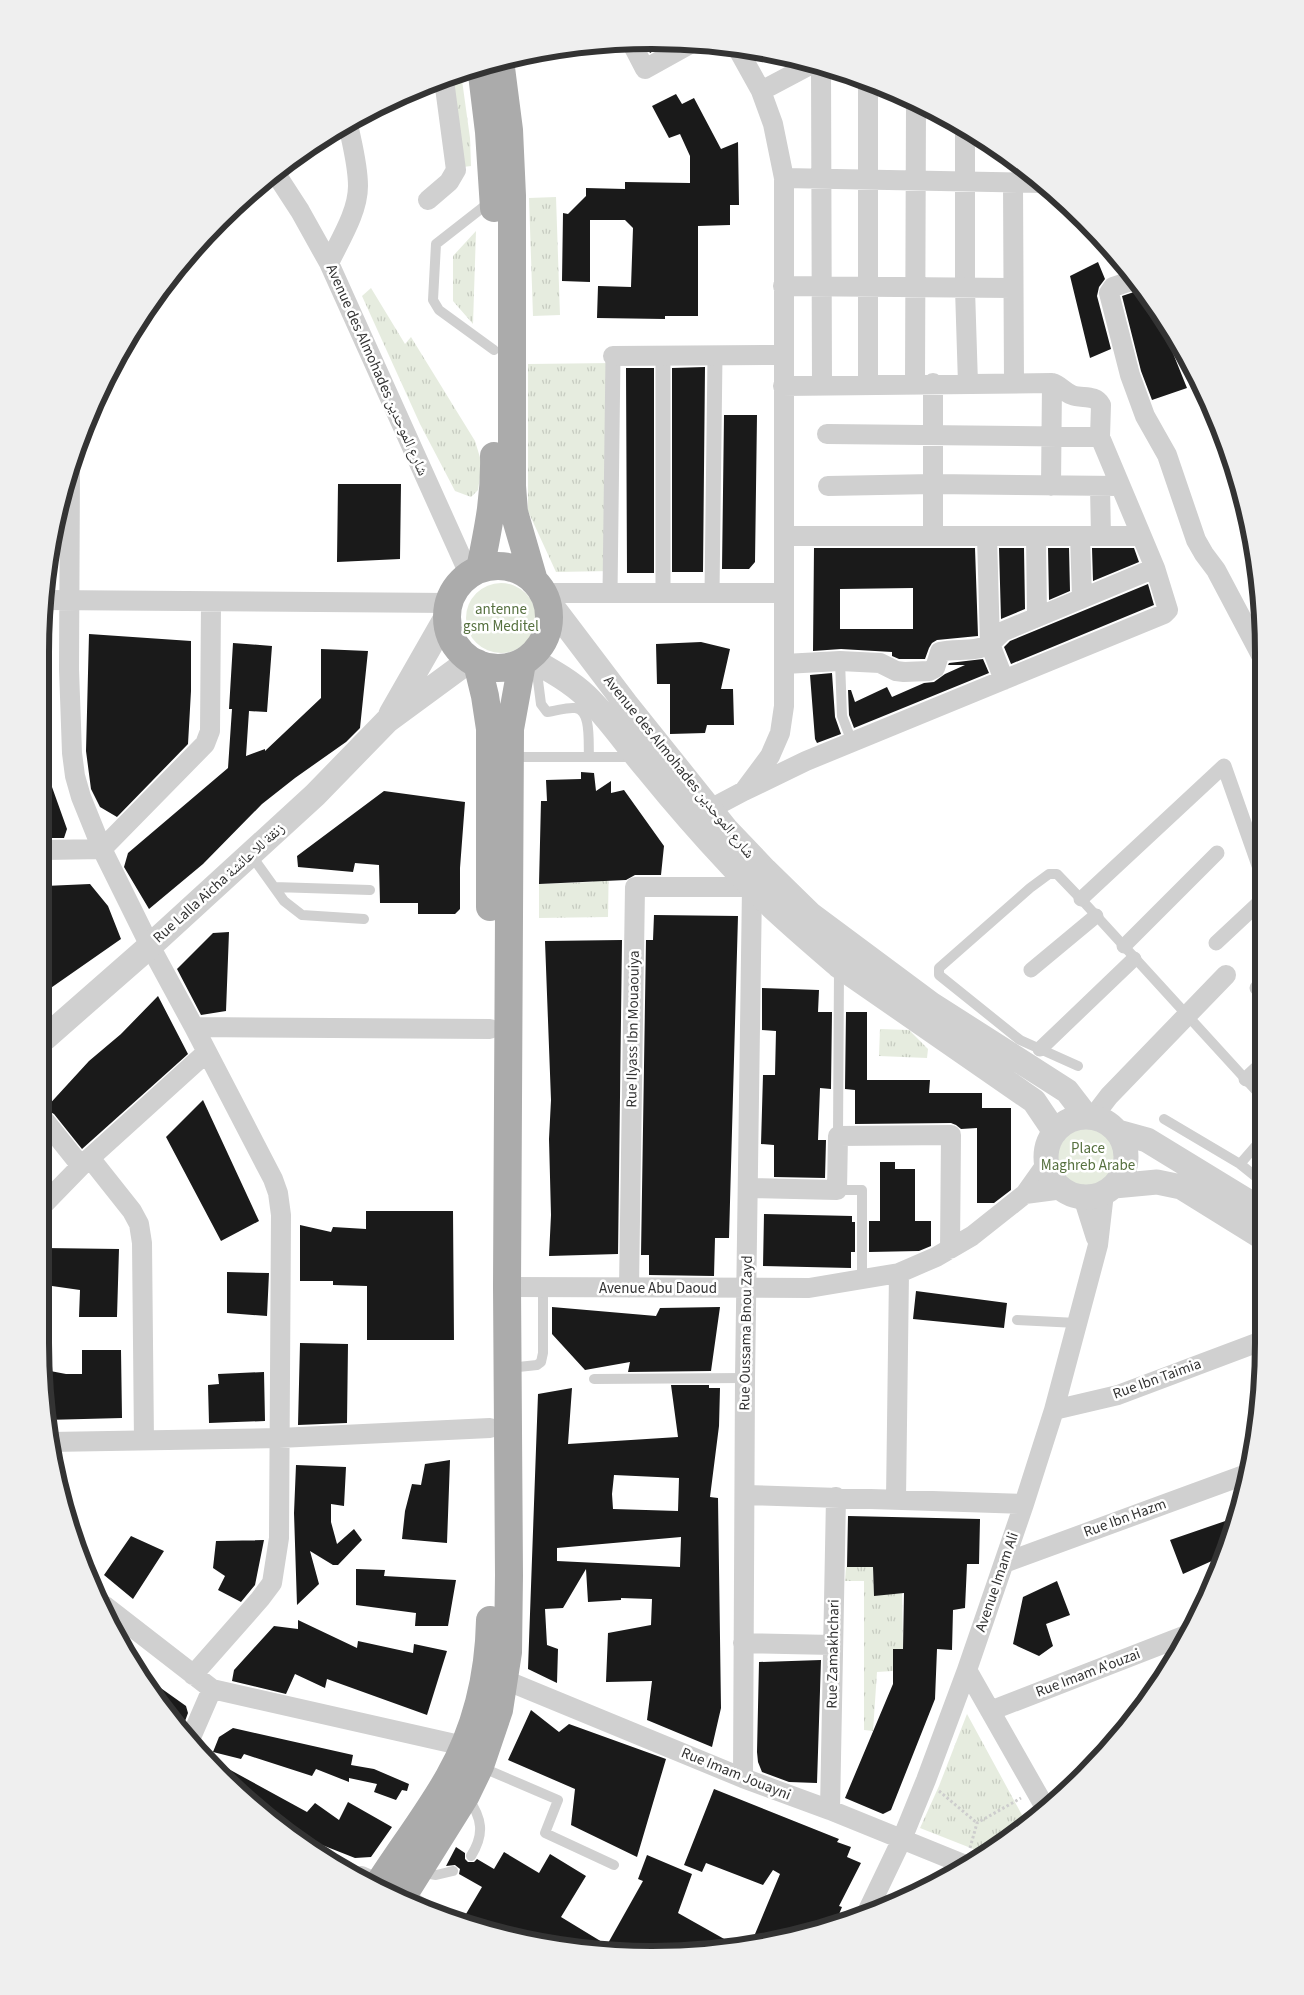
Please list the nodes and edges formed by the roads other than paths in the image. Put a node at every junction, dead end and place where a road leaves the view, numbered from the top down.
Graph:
1 (635, 49) edge
2 (680, 50) edge
3 (741, 56) edge
4 (501, 68) edge
5 (804, 68) edge
6 (821, 73) edge
7 (482, 74) edge
8 (445, 86) edge
9 (868, 89) edge
10 (761, 91) junction
11 (916, 110) edge
12 (349, 130) edge
13 (965, 137) edge
14 (279, 178) edge
15 (784, 178) junction
16 (821, 178) junction
17 (868, 179) junction
18 (915, 180) junction
19 (964, 182) junction
20 (1013, 183) junction
21 (1032, 184) edge
22 (494, 199) junction
23 (428, 200) dead end
24 (329, 263) junction
25 (1128, 281) edge
26 (783, 286) junction
27 (822, 286) junction
28 (868, 287) junction
29 (915, 288) junction
30 (1012, 288) junction
31 (964, 289) junction
32 (494, 350) junction
33 (783, 355) junction
34 (613, 356) joint
35 (663, 356) junction
36 (715, 356) junction
37 (1052, 383) junction
38 (868, 384) junction
39 (924, 384) junction
40 (968, 384) junction
41 (1014, 384) junction
42 (783, 386) junction
43 (822, 386) junction
44 (826, 434) dead end
45 (934, 435) junction
46 (1050, 436) junction
47 (1100, 437) junction
48 (933, 484) junction
49 (828, 486) dead end
50 (1051, 486) junction
51 (1120, 486) junction
52 (1100, 487) junction
53 (70, 493) edge
54 (785, 536) junction
55 (932, 536) junction
56 (987, 536) junction
57 (1036, 536) junction
58 (1080, 536) junction
59 (1101, 536) junction
60 (1141, 536) junction
61 (1155, 568) junction
62 (475, 572) junction
63 (542, 592) junction
64 (610, 593) junction
65 (663, 593) junction
66 (712, 593) junction
67 (784, 593) junction
68 (1082, 597) junction
69 (51, 600) edge
70 (70, 600) junction
71 (212, 603) junction
72 (448, 609) junction
73 (1037, 616) junction
74 (1255, 643) edge
75 (990, 644) junction
76 (529, 661) junction
77 (840, 661) junction
78 (473, 662) junction
79 (784, 664) junction
80 (1004, 680) junction
81 (581, 701) junction
82 (387, 721) junction
83 (852, 742) junction
84 (510, 757) junction
85 (589, 757) junction
86 (638, 757) junction
87 (744, 791) junction
88 (710, 809) junction
89 (102, 849) junction
90 (49, 850) edge
91 (1217, 853) dead end
92 (250, 854) junction
93 (1255, 854) edge
94 (274, 887) junction
95 (752, 887) junction
96 (370, 890) dead end
97 (1081, 899) junction
98 (1255, 907) edge
99 (1096, 916) junction
100 (364, 919) dead end
101 (1216, 943) dead end
102 (150, 946) junction
103 (1124, 946) junction
104 (1134, 959) junction
105 (839, 966) junction
106 (1031, 970) dead end
107 (1226, 975) dead end
108 (1187, 1014) junction
109 (194, 1027) junction
110 (490, 1028) junction
111 (49, 1034) edge
112 (1040, 1049) junction
113 (207, 1052) junction
114 (1078, 1066) dead end
115 (1255, 1071) edge
116 (1246, 1079) junction
117 (1255, 1089) edge
118 (1164, 1119) dead end
119 (1101, 1122) junction
120 (49, 1125) edge
121 (1055, 1132) junction
122 (838, 1136) junction
123 (1255, 1147) edge
124 (86, 1162) junction
125 (1047, 1163) junction
126 (1240, 1164) junction
127 (1255, 1176) edge
128 (748, 1188) junction
129 (838, 1190) junction
130 (1091, 1191) junction
131 (1025, 1194) junction
132 (49, 1199) edge
133 (1255, 1206) edge
134 (1255, 1233) edge
135 (950, 1248) junction
136 (898, 1273) junction
137 (862, 1280) junction
138 (507, 1287) junction
139 (543, 1287) junction
140 (629, 1288) junction
141 (746, 1288) junction
142 (1017, 1320) dead end
143 (1077, 1323) junction
144 (1255, 1344) edge
145 (507, 1368) junction
146 (745, 1378) junction
147 (594, 1379) dead end
148 (1054, 1410) junction
149 (490, 1428) junction
150 (279, 1438) junction
151 (144, 1441) junction
152 (57, 1442) edge
153 (1240, 1476) edge
154 (745, 1495) junction
155 (836, 1497) junction
156 (896, 1499) junction
157 (1024, 1504) junction
158 (1004, 1563) junction
159 (112, 1611) edge
160 (1177, 1639) edge
161 (744, 1643) junction
162 (833, 1644) junction
163 (967, 1670) junction
164 (193, 1675) junction
165 (504, 1680) junction
166 (212, 1689) junction
167 (990, 1711) junction
168 (192, 1733) edge
169 (472, 1756) junction
170 (743, 1778) junction
171 (466, 1795) junction
172 (1043, 1803) edge
173 (830, 1810) junction
174 (902, 1839) junction
175 (471, 1856) dead end
176 (958, 1863) edge
177 (614, 1865) dead end
178 (453, 1871) dead end
179 (418, 1872) junction
180 (375, 1879) edge
181 (405, 1893) edge
182 (871, 1905) edge

1 - 2 street
3 - 10 street
4 - 63 main road
5 - 10 street
6 - 16 street
7 - 22 main road
8 - 23 street
9 - 17 street
10 - 15 street
11 - 18 street
12 - 24 street
13 - 19 street
14 - 24 street, Avenue des Almohades شارع الموحدين
15 - 16 street
15 - 26 street
16 - 17 street
16 - 27 street
17 - 18 street
17 - 28 street
18 - 19 street
18 - 29 street
19 - 20 street
19 - 31 street
20 - 21 street
20 - 30 street
22 - 32 main road
22 - 32 lane
24 - 62 street, Avenue des Almohades شارع الموحدين
25 - 74 street
26 - 27 street
26 - 33 street
27 - 28 street
27 - 43 street
28 - 29 street
28 - 38 street
29 - 31 street
29 - 39 street
30 - 31 street
30 - 41 street
31 - 40 street
32 - 62 main road
33 - 36 street
33 - 42 street
34 - 35 street
34 - 64 street
35 - 36 street
35 - 65 street
36 - 66 street
37 - 41 street
37 - 46 street
37 - 47 street
38 - 39 street
38 - 43 street
39 - 40 street
39 - 45 street
40 - 41 street
42 - 43 street
42 - 54 street
44 - 45 street
45 - 46 street
45 - 48 street
46 - 47 street
46 - 50 street
47 - 51 street
48 - 49 street
48 - 50 street
48 - 55 street
50 - 52 street
51 - 52 street
51 - 60 street
52 - 59 street
53 - 70 street
54 - 55 street
54 - 67 street
55 - 56 street
56 - 57 street
56 - 75 street
57 - 58 street
57 - 73 street
58 - 59 street
58 - 68 street
59 - 60 street
60 - 61 street
61 - 68 street
61 - 80 street
62 - 63 main road
62 - 72 main road
63 - 64 street
63 - 76 main road
63 - 88 street, Avenue des Almohades شارع الموحدين
64 - 65 street
65 - 66 street
66 - 67 street
67 - 79 street
68 - 73 street
69 - 70 street
70 - 71 street
70 - 89 street
71 - 72 street
71 - 89 street
72 - 78 main road
72 - 82 street, Rue Lalla Aicha زنقة للا عائشة
73 - 75 street
75 - 77 street
75 - 80 street
76 - 78 main road
76 - 81 street, Avenue des Almohades شارع الموحدين
76 - 81 lane
76 - 84 main road
77 - 79 street
77 - 83 lane
78 - 82 street, Rue Lalla Aicha زنقة للا عائشة
78 - 110 main road
79 - 87 street
80 - 83 street
81 - 85 lane
81 - 86 street, Avenue des Almohades شارع الموحدين
82 - 92 street, Rue Lalla Aicha زنقة للا عائشة
83 - 87 street
84 - 85 lane
84 - 138 main road
85 - 86 lane
86 - 95 street, Avenue des Almohades شارع الموحدين
87 - 88 street
88 - 119 street, Avenue des Almohades شارع الموحدين
89 - 90 street
89 - 102 street
91 - 103 street
92 - 94 lane
92 - 102 street, Rue Lalla Aicha زنقة للا عائشة
93 - 97 street
94 - 96 lane
94 - 100 lane
95 - 105 street, Avenue des Almohades شارع الموحدين
95 - 128 street, Rue Oussama Bnou Zayd
95 - 140 street, Rue Ilyass Ibn Mouaouiya
97 - 99 lane
97 - 112 lane
98 - 101 street
99 - 103 lane
99 - 106 street
102 - 109 street
102 - 111 street, Rue Lalla Aicha زنقة للا عائشة
103 - 104 lane
104 - 108 lane
104 - 112 street
105 - 121 street, Avenue des Almohades شارع الموحدين
105 - 122 lane
107 - 108 street
108 - 116 lane
108 - 119 street
109 - 110 street
109 - 113 street
110 - 149 main road
112 - 114 lane
113 - 124 street
113 - 150 street
115 - 116 street
116 - 117 lane
118 - 126 lane
119 - 121 street
119 - 130 street
119 - 133 street
120 - 124 street
121 - 125 street
122 - 129 street
122 - 135 street
123 - 126 lane
124 - 132 street
124 - 151 street
125 - 130 street
125 - 131 street, Avenue Abu Daoud
126 - 127 lane
128 - 129 street
128 - 141 street, Rue Oussama Bnou Zayd
129 - 137 lane
130 - 131 street
130 - 134 street
130 - 143 street, Avenue Imam Ali
131 - 135 street, Avenue Abu Daoud
135 - 136 street, Avenue Abu Daoud
136 - 137 street, Avenue Abu Daoud
136 - 156 street
137 - 141 street, Avenue Abu Daoud
138 - 139 street, Avenue Abu Daoud
138 - 145 main road
139 - 140 street, Avenue Abu Daoud
139 - 145 lane
140 - 141 street, Avenue Abu Daoud
141 - 146 street, Rue Oussama Bnou Zayd
142 - 143 lane
143 - 148 street, Avenue Imam Ali
144 - 148 street, Rue Ibn Taimia
145 - 165 main road
146 - 147 lane
146 - 154 street, Rue Oussama Bnou Zayd
148 - 157 street, Avenue Imam Ali
149 - 150 street
149 - 169 main road
150 - 151 street
150 - 164 street
151 - 152 street
153 - 158 street, Rue Ibn Hazm
154 - 155 street
154 - 161 street, Rue Oussama Bnou Zayd
155 - 156 street
155 - 162 street, Rue Zamakhchari
156 - 157 street
157 - 158 street, Avenue Imam Ali
158 - 163 street, Avenue Imam Ali
159 - 164 street
160 - 167 street, Rue Imam A'ouzai
161 - 162 street
161 - 170 street, Rue Oussama Bnou Zayd
162 - 173 street, Rue Zamakhchari
163 - 167 street
163 - 174 street, Avenue Imam Ali
164 - 166 street
165 - 169 main road
165 - 170 street, Rue Imam Jouayni
166 - 168 street
166 - 169 street
167 - 172 street
169 - 171 main road
169 - 177 lane
169 - 180 main road
170 - 173 street, Rue Imam Jouayni
171 - 175 lane
171 - 179 main road
173 - 174 street, Rue Imam Jouayni
174 - 176 street, Rue Imam Jouayni
174 - 182 street, Avenue Imam Ali
178 - 179 lane
179 - 181 main road

